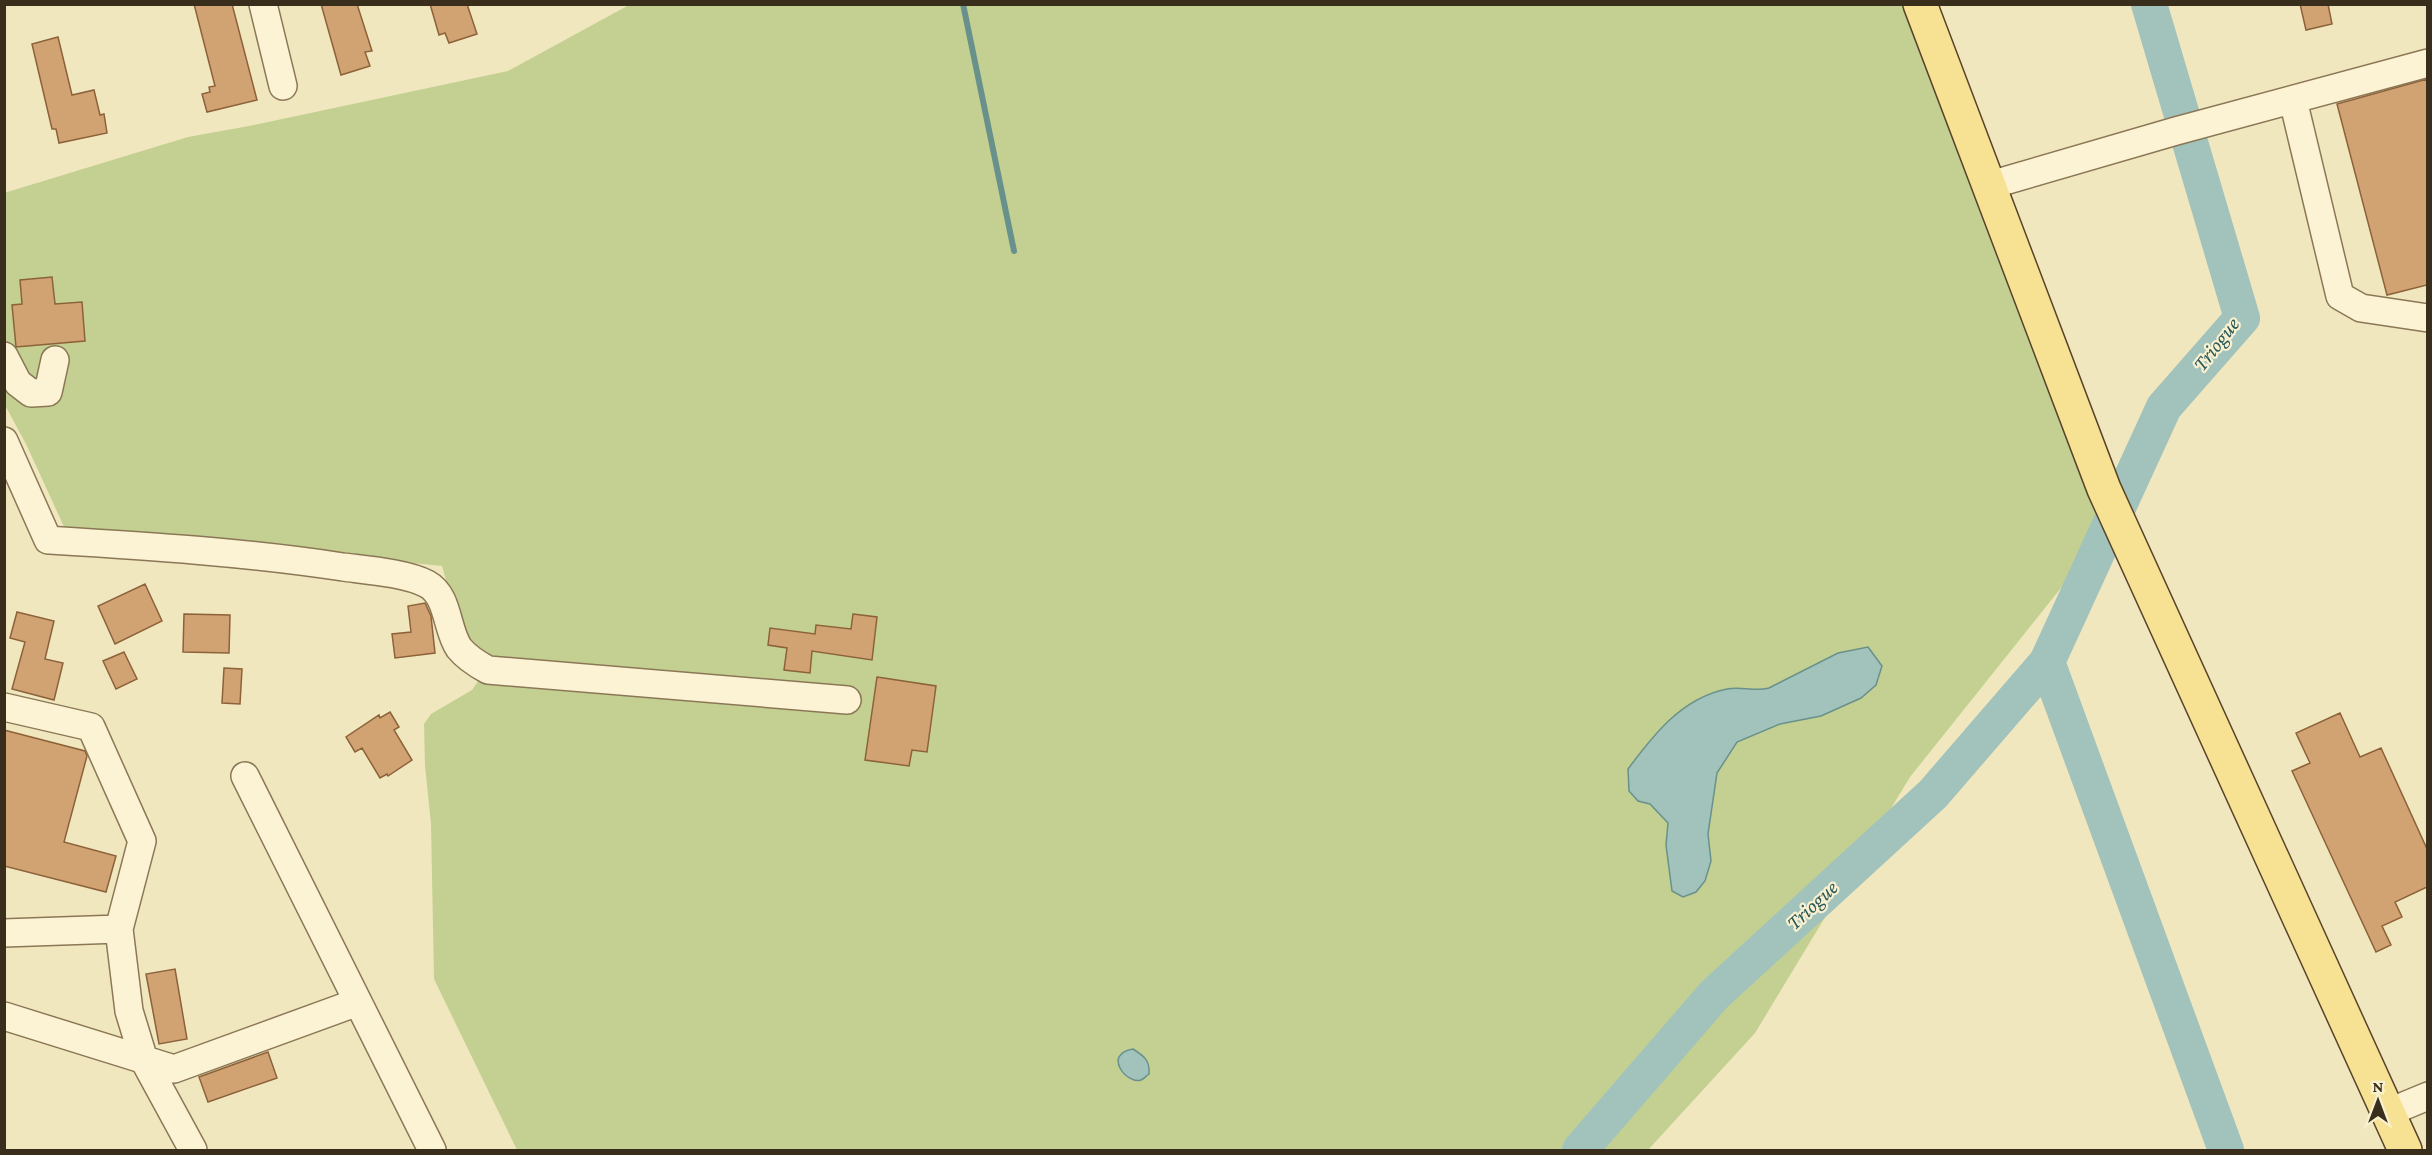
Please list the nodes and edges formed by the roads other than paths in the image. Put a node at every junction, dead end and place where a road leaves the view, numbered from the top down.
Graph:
1 (263, 4) edge
2 (1920, 4) edge
3 (2427, 63) edge
4 (283, 86) dead end
5 (2293, 100) junction
6 (1987, 186) junction
7 (2427, 318) edge
8 (4, 356) edge
9 (55, 360) dead end
10 (4, 441) edge
11 (847, 700) dead end
12 (4, 707) edge
13 (245, 776) dead end
14 (119, 929) junction
15 (4, 933) edge
16 (358, 1002) junction
17 (4, 1016) edge
18 (144, 1060) junction
19 (2427, 1096) edge
20 (2386, 1113) junction
21 (193, 1150) edge
22 (432, 1150) edge
23 (2404, 1150) edge

1 - 4 street
2 - 6 main road
3 - 5 street
5 - 6 street
5 - 7 street
6 - 20 main road
8 - 9 street
10 - 11 street
12 - 14 street
13 - 16 street
14 - 15 street
14 - 18 street
16 - 18 street
16 - 22 street
17 - 18 street
18 - 21 street
19 - 20 street
20 - 23 main road

